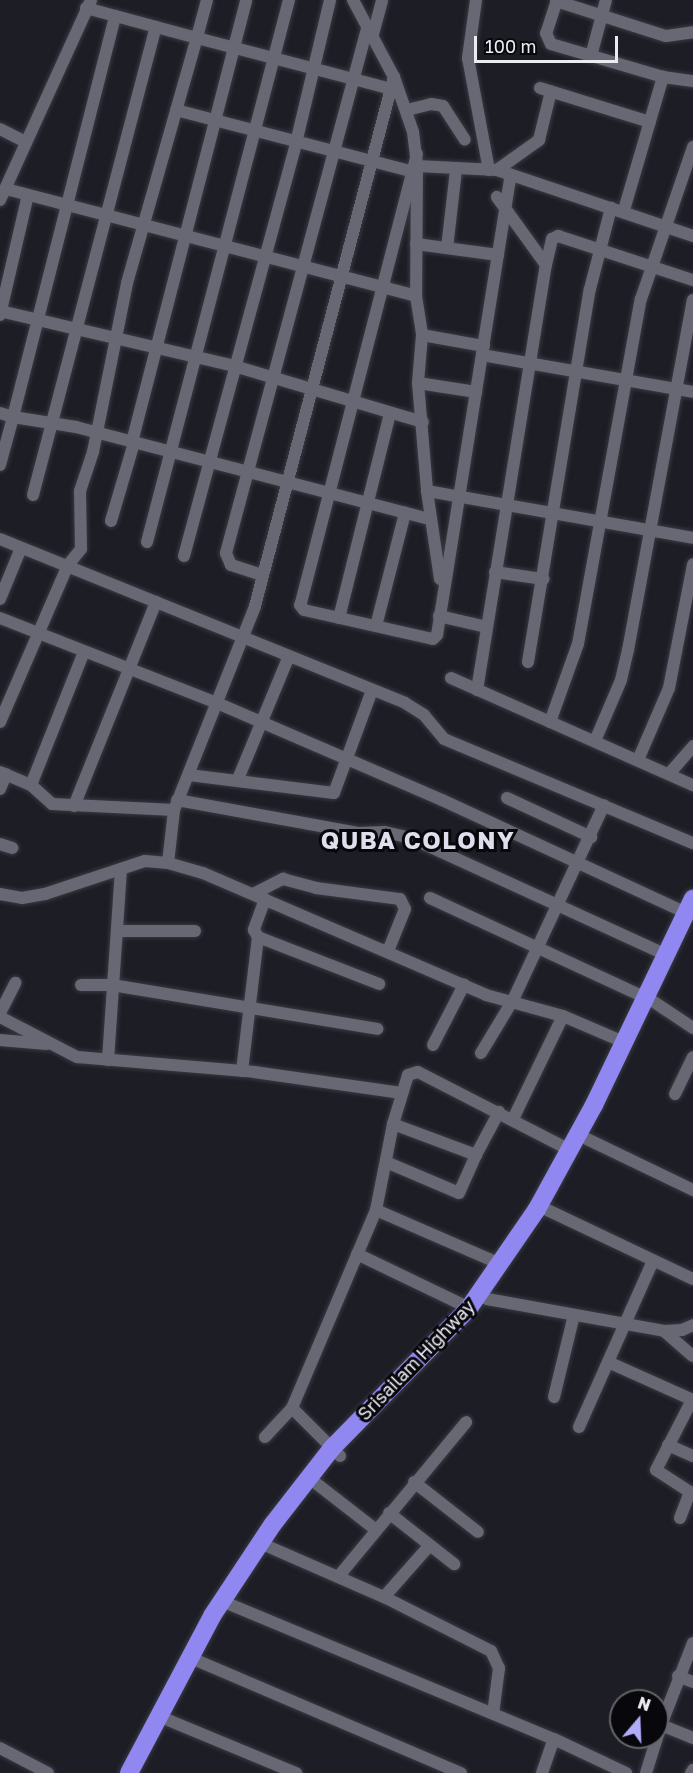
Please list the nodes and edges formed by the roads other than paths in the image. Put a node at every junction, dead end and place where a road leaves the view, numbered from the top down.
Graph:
1 (207, 0) edge
2 (246, 0) edge
3 (290, 0) edge
4 (330, 0) edge
5 (353, 0) edge
6 (382, 0) edge
7 (476, 0) edge
8 (556, 0) edge
9 (606, 0) edge
10 (88, 4) edge
11 (601, 14) junction
12 (115, 16) junction
13 (156, 27) junction
14 (693, 32) edge
15 (370, 33) junction
16 (197, 38) junction
17 (233, 48) junction
18 (591, 56) junction
19 (274, 60) junction
20 (313, 71) junction
21 (663, 77) junction
22 (351, 78) junction
23 (693, 81) edge
24 (393, 83) junction
25 (176, 110) junction
26 (407, 110) junction
27 (214, 120) junction
28 (650, 122) junction
29 (0, 129) edge
30 (254, 131) junction
31 (465, 140) dead end
32 (25, 142) junction
33 (296, 142) junction
34 (693, 147) edge
35 (333, 150) junction
36 (372, 161) junction
37 (415, 163) junction
38 (456, 170) junction
39 (493, 170) junction
40 (511, 175) junction
41 (6, 189) junction
42 (28, 195) junction
43 (497, 197) dead end
44 (0, 200) edge
45 (66, 207) junction
46 (505, 208) junction
47 (611, 208) junction
48 (624, 210) junction
49 (107, 218) junction
50 (666, 227) junction
51 (144, 228) junction
52 (693, 236) edge
53 (185, 238) junction
54 (416, 244) junction
55 (222, 245) junction
56 (447, 248) junction
57 (598, 249) junction
58 (265, 255) junction
59 (498, 255) junction
60 (546, 265) junction
61 (305, 266) junction
62 (653, 267) junction
63 (342, 275) junction
64 (693, 280) edge
65 (381, 287) junction
66 (416, 296) junction
67 (693, 300) edge
68 (0, 312) edge
69 (39, 321) junction
70 (76, 330) junction
71 (422, 335) junction
72 (115, 339) junction
73 (155, 349) junction
74 (483, 351) junction
75 (194, 358) junction
76 (530, 364) junction
77 (234, 366) junction
78 (579, 372) junction
79 (274, 380) junction
80 (627, 381) junction
81 (418, 383) junction
82 (674, 388) junction
83 (311, 390) junction
84 (476, 392) junction
85 (693, 392) edge
86 (350, 402) junction
87 (0, 413) edge
88 (390, 413) junction
89 (14, 417) junction
90 (423, 422) junction
91 (52, 425) junction
92 (97, 433) junction
93 (133, 442) junction
94 (172, 452) junction
95 (209, 461) junction
96 (0, 465) edge
97 (250, 472) junction
98 (288, 482) junction
99 (427, 490) junction
100 (327, 492) junction
101 (33, 495) dead end
102 (459, 495) junction
103 (366, 502) junction
104 (507, 502) junction
105 (554, 510) junction
106 (405, 513) junction
107 (429, 519) junction
108 (601, 519) junction
109 (111, 521) dead end
110 (648, 529) junction
111 (693, 538) edge
112 (0, 539) edge
113 (147, 542) dead end
114 (21, 548) junction
115 (184, 556) dead end
116 (693, 564) edge
117 (68, 565) junction
118 (495, 572) junction
119 (262, 575) junction
120 (543, 579) junction
121 (442, 590) junction
122 (0, 599) edge
123 (156, 602) junction
124 (439, 616) junction
125 (0, 618) edge
126 (339, 618) junction
127 (376, 626) junction
128 (487, 627) junction
129 (38, 634) junction
130 (241, 639) junction
131 (84, 651) junction
132 (289, 656) junction
133 (528, 662) dead end
134 (129, 669) junction
135 (451, 678) dead end
136 (372, 690) junction
137 (477, 690) junction
138 (218, 703) junction
139 (0, 722) edge
140 (550, 722) junction
141 (262, 723) junction
142 (595, 741) junction
143 (693, 746) edge
144 (347, 760) junction
145 (638, 760) junction
146 (3, 773) edge
147 (669, 774) junction
148 (189, 775) junction
149 (238, 779) junction
150 (31, 785) junction
151 (693, 785) edge
152 (0, 789) edge
153 (507, 798) dead end
154 (175, 805) junction
155 (604, 805) junction
156 (74, 806) junction
157 (591, 837) junction
158 (693, 843) edge
159 (168, 863) junction
160 (579, 864) junction
161 (121, 870) junction
162 (0, 894) edge
163 (259, 896) junction
164 (430, 898) dead end
165 (559, 906) junction
166 (691, 910) edge
167 (118, 931) junction
168 (195, 932) dead end
169 (258, 937) junction
170 (537, 950) junction
171 (388, 951) junction
172 (666, 955) junction
173 (15, 983) dead end
174 (379, 984) dead end
175 (81, 986) dead end
176 (112, 986) junction
177 (464, 986) junction
178 (513, 1000) junction
179 (650, 1000) junction
180 (247, 1006) junction
181 (0, 1015) edge
182 (563, 1016) junction
183 (693, 1028) edge
184 (377, 1029) dead end
185 (0, 1040) edge
186 (624, 1042) junction
187 (53, 1044) junction
188 (433, 1045) dead end
189 (481, 1053) dead end
190 (693, 1057) edge
191 (108, 1060) junction
192 (242, 1071) junction
193 (402, 1093) junction
194 (675, 1094) dead end
195 (499, 1112) junction
196 (513, 1119) junction
197 (393, 1124) junction
198 (587, 1139) junction
199 (570, 1150) junction
200 (476, 1155) junction
201 (386, 1162) junction
202 (691, 1185) edge
203 (543, 1208) junction
204 (376, 1210) junction
205 (357, 1254) junction
206 (653, 1261) junction
207 (500, 1264) junction
208 (693, 1279) edge
209 (488, 1299) junction
210 (469, 1308) junction
211 (574, 1315) junction
212 (623, 1323) junction
213 (693, 1324) edge
214 (664, 1331) junction
215 (693, 1356) edge
216 (608, 1362) junction
217 (554, 1397) dead end
218 (693, 1400) edge
219 (292, 1408) junction
220 (466, 1422) dead end
221 (579, 1427) dead end
222 (265, 1437) dead end
223 (668, 1445) junction
224 (336, 1452) junction
225 (693, 1456) edge
226 (414, 1482) junction
227 (317, 1484) junction
228 (389, 1513) junction
229 (680, 1518) dead end
230 (376, 1530) junction
231 (478, 1532) dead end
232 (430, 1545) junction
233 (267, 1546) junction
234 (454, 1564) dead end
235 (338, 1577) junction
236 (384, 1597) junction
237 (229, 1604) junction
238 (693, 1643) edge
239 (198, 1660) junction
240 (678, 1676) junction
241 (693, 1682) edge
242 (669, 1702) edge
243 (493, 1714) junction
244 (168, 1720) junction
245 (669, 1728) edge
246 (693, 1738) edge
247 (554, 1739) junction
248 (0, 1748) edge
249 (654, 1749) edge
250 (48, 1773) edge
251 (129, 1773) edge
252 (140, 1773) edge
253 (296, 1773) edge
254 (461, 1773) edge
255 (542, 1773) edge
256 (626, 1773) edge
257 (646, 1773) edge

1 - 16 street
2 - 17 street
3 - 19 street
4 - 20 street
5 - 15 street
6 - 15 street
7 - 39 street
8 - 11 street
8 - 18 street
9 - 11 street
10 - 12 street
10 - 32 street
11 - 14 street
11 - 18 street
12 - 13 street
12 - 45 street
13 - 16 street
13 - 49 street
15 - 22 street
15 - 24 street
16 - 17 street
16 - 25 street
17 - 19 street
17 - 27 street
18 - 21 street
19 - 20 street
19 - 30 street
20 - 22 street
20 - 33 street
21 - 23 street
21 - 28 street
22 - 24 street
22 - 35 street
24 - 26 street
24 - 36 street
25 - 27 street
25 - 51 street
26 - 31 street
26 - 37 street
27 - 30 street
27 - 53 street
28 - 39 street
28 - 48 street
29 - 32 street
30 - 33 street
30 - 55 street
32 - 41 street
33 - 35 street
33 - 58 street
34 - 50 street
35 - 36 street
35 - 61 street
36 - 37 street
36 - 63 street
37 - 38 street
37 - 54 street
37 - 65 street
38 - 39 street
38 - 56 street
39 - 40 street
40 - 46 street
40 - 47 street
41 - 42 street
41 - 44 street
42 - 45 street
42 - 68 street
43 - 46 street
45 - 49 street
45 - 69 street
46 - 59 street
46 - 60 street
47 - 48 street
47 - 57 street
48 - 50 street
49 - 51 street
49 - 70 street
50 - 52 street
50 - 62 street
51 - 53 street
51 - 72 street
53 - 55 street
53 - 73 street
54 - 56 street
54 - 66 street
55 - 58 street
55 - 75 street
56 - 59 street
57 - 60 street
57 - 62 street
57 - 78 street
58 - 61 street
58 - 77 street
59 - 74 street
60 - 76 street
61 - 63 street
61 - 79 street
62 - 64 street
62 - 80 street
63 - 65 street
63 - 83 street
65 - 66 street
65 - 86 street
66 - 71 street
67 - 82 street
68 - 69 street
69 - 70 street
69 - 89 street
70 - 72 street
70 - 91 street
71 - 74 street
71 - 81 street
72 - 73 street
72 - 92 street
73 - 75 street
73 - 93 street
74 - 76 street
74 - 84 street
75 - 77 street
75 - 94 street
76 - 78 street
76 - 104 street
77 - 79 street
77 - 95 street
78 - 80 street
78 - 105 street
79 - 83 street
79 - 97 street
80 - 82 street
80 - 108 street
81 - 84 street
81 - 90 street
82 - 85 street
82 - 110 street
83 - 86 street
83 - 98 street
84 - 102 street
86 - 88 street
86 - 100 street
87 - 89 street
88 - 90 street
88 - 103 street
89 - 91 street
89 - 96 street
90 - 99 street
91 - 92 street
91 - 101 street
92 - 93 street
92 - 117 street
93 - 94 street
93 - 109 street
94 - 95 street
94 - 113 street
95 - 97 street
95 - 115 street
97 - 98 street
97 - 119 street
98 - 100 street
98 - 119 street
99 - 102 street
99 - 107 street
100 - 103 street
100 - 126 street
102 - 104 street
102 - 121 street
103 - 106 street
103 - 126 street
104 - 105 street
104 - 118 street
105 - 108 street
105 - 120 street
106 - 107 street
106 - 127 street
107 - 121 street
108 - 110 street
108 - 140 street
110 - 111 street
110 - 142 street
112 - 114 street
114 - 117 street
114 - 122 street
116 - 145 street
117 - 123 street
117 - 129 street
118 - 120 street
118 - 128 street
119 - 130 street
120 - 133 street
121 - 124 street
123 - 130 street
123 - 134 street
124 - 127 street
124 - 128 street
125 - 129 street
126 - 127 street
128 - 137 street
129 - 131 street
129 - 139 street
130 - 132 street
130 - 138 street
131 - 134 street
131 - 150 street
132 - 136 street
132 - 141 street
134 - 138 street
134 - 156 street
135 - 137 street
136 - 144 street
136 - 155 street
137 - 140 street
138 - 141 street
138 - 148 street
140 - 142 street
141 - 144 street
141 - 149 street
142 - 145 street
143 - 147 street
144 - 149 street
144 - 160 street
145 - 147 street
146 - 150 street
146 - 152 street
147 - 151 street
148 - 149 street
148 - 154 street
150 - 156 street
153 - 157 street
154 - 156 street
154 - 159 street
154 - 165 street
155 - 157 street
155 - 158 street
157 - 160 street
159 - 161 street
159 - 163 street
160 - 165 street
160 - 166 street
161 - 162 street
161 - 167 street
163 - 169 street
163 - 171 street
163 - 171 street
164 - 170 street
165 - 170 street
165 - 172 street
166 - 172 highway, Srisailam Highway
166 - 179 highway, Srisailam Highway
167 - 168 street
167 - 176 street
169 - 174 street
169 - 180 street
170 - 178 street
170 - 179 street
171 - 177 street
172 - 179 highway, Srisailam Highway
173 - 181 street
175 - 176 street
176 - 180 street
176 - 191 street
177 - 178 street
177 - 188 street
178 - 182 street
178 - 189 street
179 - 183 street
179 - 186 highway, Srisailam Highway
179 - 198 highway, Srisailam Highway
180 - 184 street
180 - 192 street
181 - 187 street
182 - 186 street
182 - 196 street
185 - 187 street
186 - 199 highway, Srisailam Highway
187 - 191 street
190 - 194 street
191 - 192 street
192 - 193 street
193 - 195 street
193 - 197 street
195 - 196 street
195 - 200 street
196 - 199 street
197 - 200 street
197 - 201 street
198 - 202 street
198 - 203 highway, Srisailam Highway
199 - 203 highway, Srisailam Highway
200 - 201 street
201 - 204 street
203 - 206 street
203 - 207 highway, Srisailam Highway
203 - 209 highway, Srisailam Highway
204 - 205 street
204 - 207 street
205 - 210 street
205 - 219 street
206 - 208 street
206 - 212 street
207 - 210 highway, Srisailam Highway
209 - 211 street
209 - 224 highway, Srisailam Highway
210 - 224 highway, Srisailam Highway
211 - 212 street
211 - 217 street
212 - 214 street
212 - 216 street
213 - 214 street
214 - 215 street
216 - 218 street
216 - 221 street
218 - 223 street
219 - 222 street
219 - 224 street
220 - 226 street
223 - 225 street
223 - 229 street
224 - 227 highway, Srisailam Highway
224 - 251 highway, Srisailam Highway
226 - 228 street
226 - 231 street
227 - 230 street
227 - 233 highway, Srisailam Highway
228 - 230 street
228 - 232 street
230 - 235 street
232 - 234 street
232 - 236 street
233 - 235 street
233 - 237 highway, Srisailam Highway
235 - 236 street
236 - 243 street
237 - 239 highway, Srisailam Highway
237 - 243 street
238 - 240 street
239 - 244 highway, Srisailam Highway
239 - 254 street
240 - 241 street
240 - 242 street
243 - 247 street
244 - 252 highway, Srisailam Highway
244 - 253 street
245 - 246 street
247 - 255 street
247 - 256 street
248 - 250 street
249 - 257 street

